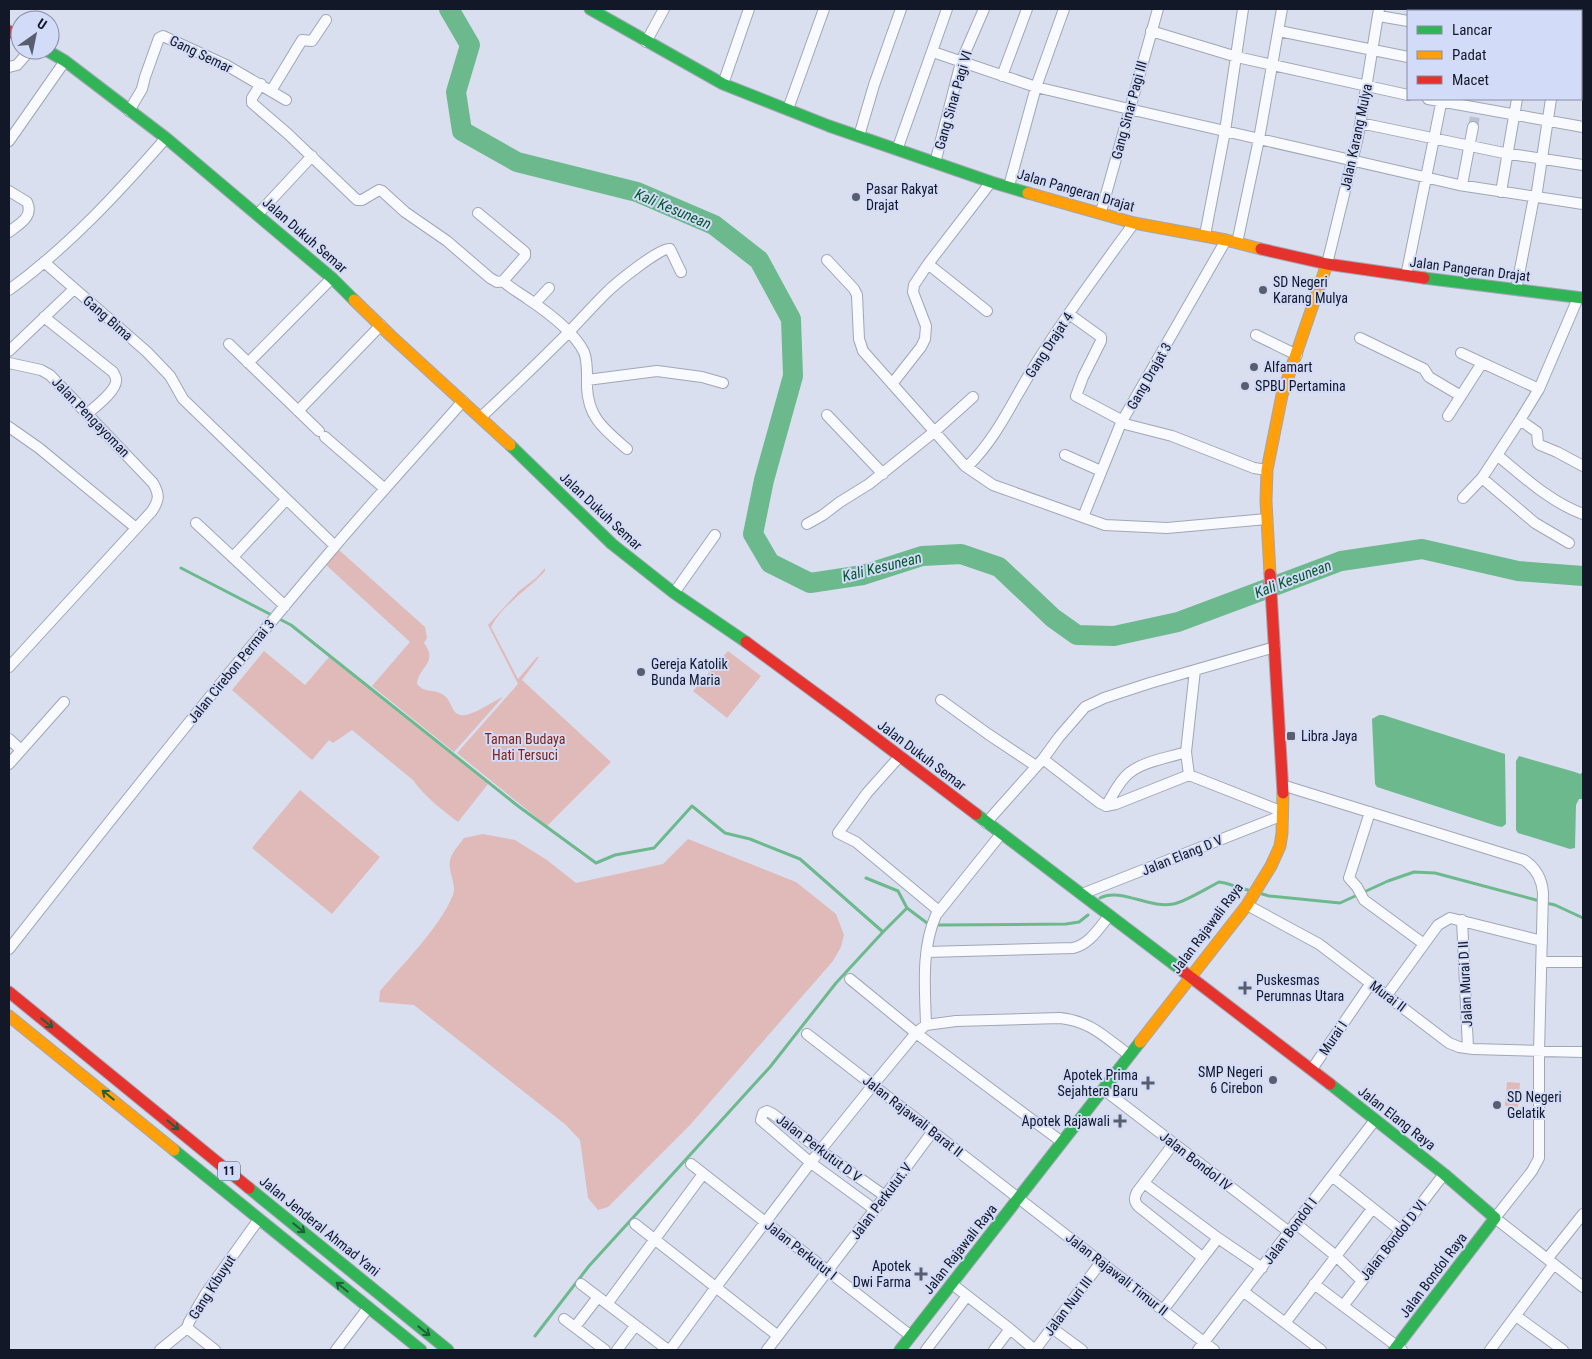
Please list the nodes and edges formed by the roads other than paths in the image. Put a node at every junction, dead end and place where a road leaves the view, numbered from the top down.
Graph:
1 (590, 9) edge
2 (664, 9) edge
3 (749, 9) edge
4 (824, 9) edge
5 (901, 9) edge
6 (947, 9) edge
7 (984, 9) edge
8 (1027, 9) edge
9 (1064, 9) edge
10 (1158, 9) edge
11 (1243, 9) edge
12 (1282, 9) edge
13 (1379, 12) edge
14 (326, 20) dead end
15 (1407, 21) edge
16 (1151, 31) junction
17 (1279, 32) junction
18 (646, 42) junction
19 (1373, 50) junction
20 (933, 52) junction
21 (1237, 57) junction
22 (1407, 57) edge
23 (60, 58) edge
24 (21, 60) edge
25 (66, 61) junction
26 (961, 62) junction
27 (1272, 64) junction
28 (9, 68) edge
29 (1002, 76) junction
30 (261, 84) junction
31 (723, 84) junction
32 (1367, 86) junction
33 (1036, 87) junction
34 (271, 91) junction
35 (1407, 95) edge
36 (286, 100) dead end
37 (1442, 100) edge
38 (1516, 100) edge
39 (1551, 100) edge
40 (1477, 106) edge
41 (788, 109) junction
42 (1128, 109) junction
43 (129, 111) junction
44 (1514, 115) junction
45 (1548, 122) junction
46 (1360, 123) junction
47 (1473, 127) tunnel mouth
48 (1583, 127) edge
49 (1225, 131) junction
50 (859, 136) junction
51 (166, 138) junction
52 (1435, 138) junction
53 (1259, 139) junction
54 (9, 141) edge
55 (1470, 146) junction
56 (898, 150) junction
57 (1506, 153) junction
58 (312, 156) junction
59 (1542, 159) junction
60 (1353, 160) junction
61 (935, 163) junction
62 (1583, 165) edge
63 (1426, 178) junction
64 (991, 182) junction
65 (1008, 186) junction
66 (1462, 186) junction
67 (9, 192) edge
68 (1501, 192) junction
69 (1535, 198) junction
70 (1583, 204) edge
71 (1101, 212) junction
72 (478, 213) dead end
73 (258, 214) junction
74 (1134, 223) junction
75 (9, 232) edge
76 (1205, 236) junction
77 (1232, 241) junction
78 (827, 260) dead end
79 (44, 262) junction
80 (928, 264) junction
81 (1327, 264) junction
82 (681, 272) dead end
83 (1406, 276) junction
84 (332, 278) junction
85 (503, 280) junction
86 (549, 288) dead end
87 (74, 289) junction
88 (9, 290) edge
89 (1516, 290) junction
90 (1581, 298) edge
91 (534, 303) junction
92 (987, 311) dead end
93 (1069, 314) junction
94 (44, 317) junction
95 (381, 325) junction
96 (569, 332) junction
97 (1256, 335) dead end
98 (1360, 338) dead end
99 (229, 344) dead end
100 (9, 351) edge
101 (1461, 353) dead end
102 (1296, 355) junction
103 (1482, 362) junction
104 (9, 363) edge
105 (248, 363) junction
106 (587, 380) junction
107 (723, 383) dead end
108 (892, 384) junction
109 (1538, 389) junction
110 (1461, 396) junction
111 (973, 397) dead end
112 (463, 401) junction
113 (298, 411) junction
114 (87, 414) junction
115 (827, 415) dead end
116 (1448, 416) dead end
117 (481, 417) junction
118 (1520, 420) junction
119 (1122, 422) junction
120 (9, 428) edge
121 (934, 432) junction
122 (627, 449) dead end
123 (1065, 455) dead end
124 (1497, 456) junction
125 (1583, 466) edge
126 (966, 467) junction
127 (1267, 470) junction
128 (1101, 471) junction
129 (883, 474) junction
130 (1482, 478) junction
131 (385, 489) junction
132 (1463, 498) dead end
133 (286, 500) junction
134 (1583, 514) edge
135 (1082, 517) junction
136 (1267, 519) junction
137 (196, 522) dead end
138 (807, 524) dead end
139 (136, 528) junction
140 (715, 535) dead end
141 (1568, 543) dead end
142 (335, 546) junction
143 (233, 557) junction
144 (674, 593) junction
145 (285, 606) junction
146 (1275, 647) junction
147 (9, 667) edge
148 (1195, 670) junction
149 (941, 700) dead end
150 (64, 702) dead end
151 (9, 739) edge
152 (21, 750) junction
153 (1186, 752) junction
154 (900, 756) junction
155 (1039, 763) junction
156 (9, 764) edge
157 (1189, 775) junction
158 (1282, 785) junction
159 (1106, 806) junction
160 (1370, 812) junction
161 (1283, 813) junction
162 (986, 823) junction
163 (1001, 834) junction
164 (1082, 894) junction
165 (1249, 902) junction
166 (937, 913) junction
167 (1108, 916) junction
168 (1462, 920) junction
169 (1542, 941) junction
170 (1424, 944) junction
171 (9, 949) edge
172 (927, 952) junction
173 (1542, 962) junction
174 (1583, 962) edge
175 (1189, 977) junction
176 (850, 979) dead end
177 (1371, 983) junction
178 (9, 992) edge
179 (1387, 995) junction
180 (9, 1016) edge
181 (926, 1025) junction
182 (916, 1033) junction
183 (807, 1034) dead end
184 (1468, 1048) junction
185 (1539, 1052) junction
186 (1583, 1052) edge
187 (1129, 1055) junction
188 (1312, 1069) junction
189 (872, 1084) junction
190 (1103, 1089) junction
191 (1375, 1120) junction
192 (933, 1131) junction
193 (1062, 1142) junction
194 (1174, 1143) junction
195 (821, 1150) junction
196 (811, 1163) junction
197 (691, 1164) dead end
198 (703, 1174) junction
199 (1444, 1174) junction
200 (1332, 1176) junction
201 (1144, 1183) junction
202 (886, 1196) junction
203 (1019, 1198) junction
204 (1372, 1208) junction
205 (874, 1209) junction
206 (1583, 1214) edge
207 (1495, 1218) junction
208 (259, 1219) junction
209 (766, 1222) junction
210 (1296, 1223) junction
211 (635, 1224) dead end
212 (1400, 1230) junction
213 (1289, 1232) junction
214 (1218, 1238) junction
215 (654, 1239) junction
216 (1336, 1256) junction
217 (1202, 1257) junction
218 (1551, 1261) junction
219 (1101, 1262) junction
220 (1262, 1268) junction
221 (828, 1270) junction
222 (1362, 1281) junction
223 (581, 1284) dead end
224 (952, 1284) junction
225 (1314, 1284) junction
226 (716, 1287) junction
227 (1583, 1287) edge
228 (1244, 1292) junction
229 (968, 1296) junction
230 (598, 1297) junction
231 (607, 1304) junction
232 (1344, 1306) junction
233 (368, 1308) junction
234 (1163, 1310) junction
235 (1516, 1316) junction
236 (564, 1319) dead end
237 (1285, 1323) junction
238 (635, 1326) junction
239 (575, 1327) junction
240 (187, 1328) junction
241 (1052, 1328) junction
242 (1010, 1329) junction
243 (778, 1336) junction
244 (911, 1336) junction
245 (1201, 1346) edge
246 (1557, 1348) edge
247 (1398, 1349) edge
248 (160, 1350) edge
249 (215, 1350) edge
250 (336, 1350) edge
251 (421, 1350) edge
252 (448, 1350) edge
253 (605, 1350) edge
254 (617, 1350) edge
255 (669, 1350) edge
256 (767, 1350) edge
257 (900, 1350) edge
258 (926, 1350) edge
259 (994, 1350) edge
260 (1035, 1350) edge
261 (1082, 1350) edge
262 (1214, 1350) edge
263 (1321, 1350) edge
264 (1490, 1350) edge

1 - 18 main road, Jalan Pangeran Drajat
2 - 18 street
3 - 31 street
4 - 41 street
5 - 50 street
6 - 20 street
7 - 26 street, Gang Sinar Pagi VI
8 - 29 street
9 - 33 street
10 - 16 street, Gang Sinar Pagi III
11 - 21 street
12 - 17 street, Gang Drajat 3
13 - 15 street
13 - 19 street, Jalan Karang Mulya
14 - 34 street
16 - 21 street
16 - 42 street, Gang Sinar Pagi III
17 - 19 street
17 - 27 street, Gang Drajat 3
18 - 31 main road, Jalan Pangeran Drajat
19 - 22 street
19 - 32 street, Jalan Karang Mulya
20 - 26 street
20 - 56 street
21 - 27 street
21 - 49 street
23 - 25 main road, Jalan Dukuh Semar
24 - 28 street
25 - 43 main road, Jalan Dukuh Semar
25 - 54 street
26 - 29 street
26 - 61 street, Gang Sinar Pagi VI
27 - 32 street
27 - 53 street, Gang Drajat 3
29 - 33 street
30 - 34 street, Gang Semar
30 - 43 street, Gang Semar
30 - 58 street
31 - 41 main road, Jalan Pangeran Drajat
32 - 35 street
32 - 46 street, Jalan Karang Mulya
33 - 42 street
33 - 65 street
34 - 36 street, Gang Semar
37 - 40 street
37 - 52 street
38 - 44 street
39 - 45 street
40 - 44 street
41 - 50 main road, Jalan Pangeran Drajat
42 - 49 street
42 - 71 street, Gang Sinar Pagi III
43 - 51 main road, Jalan Dukuh Semar
44 - 45 street
44 - 57 street
45 - 48 street
45 - 59 street
46 - 52 street
46 - 60 street, Jalan Karang Mulya
47 - 55 street
49 - 53 street
49 - 76 street
50 - 56 main road, Jalan Pangeran Drajat
51 - 73 main road, Jalan Dukuh Semar
51 - 79 street
52 - 55 street
52 - 63 street
53 - 60 street
53 - 77 street, Gang Drajat 3
55 - 57 street
55 - 66 street
56 - 61 main road, Jalan Pangeran Drajat
57 - 59 street
57 - 68 street
58 - 73 street
58 - 85 street
59 - 62 street
59 - 69 street
60 - 63 street
60 - 81 street, Jalan Karang Mulya
61 - 64 main road, Jalan Pangeran Drajat
63 - 66 street
63 - 83 street
64 - 65 main road, Jalan Pangeran Drajat
64 - 80 street
65 - 71 main road, Jalan Pangeran Drajat
66 - 68 street
67 - 75 street
68 - 69 street
69 - 70 street
69 - 89 street
71 - 74 main road, Jalan Pangeran Drajat
72 - 85 street
73 - 84 main road, Jalan Dukuh Semar
74 - 76 main road, Jalan Pangeran Drajat
74 - 93 street, Gang Drajat 4
76 - 77 main road, Jalan Pangeran Drajat
77 - 81 main road, Jalan Pangeran Drajat
77 - 119 street, Gang Drajat 3
78 - 108 street
79 - 87 street, Gang Bima
79 - 88 street
80 - 92 street
80 - 108 street
81 - 83 main road, Jalan Pangeran Drajat
81 - 102 main road, Jalan Rajawali Raya
82 - 96 street
83 - 89 main road, Jalan Pangeran Drajat
84 - 95 main road, Jalan Dukuh Semar
84 - 105 street
85 - 91 street
86 - 91 street
87 - 94 street
87 - 133 street, Gang Bima
89 - 90 main road, Jalan Pangeran Drajat
90 - 109 street
91 - 96 street
93 - 119 street
93 - 126 street, Gang Drajat 4
94 - 100 street
94 - 114 street
95 - 112 main road, Jalan Dukuh Semar
95 - 113 street
96 - 106 street
96 - 117 street
97 - 102 street
98 - 110 street
99 - 105 street
101 - 103 street
102 - 127 main road, Jalan Rajawali Raya
103 - 109 street
103 - 110 street
104 - 114 street, Jalan Pengayoman
105 - 113 street
106 - 107 street
106 - 122 street
108 - 121 street
109 - 118 street
110 - 116 street
111 - 121 street
112 - 117 main road, Jalan Dukuh Semar
112 - 131 street, Jalan Cirebon Permai 3
113 - 131 street
114 - 139 street, Jalan Pengayoman
115 - 129 street
117 - 144 main road, Jalan Dukuh Semar
118 - 124 street
118 - 125 street
119 - 127 street
119 - 128 street, Gang Drajat 3
120 - 139 street
121 - 126 street
121 - 129 street
123 - 128 street
124 - 130 street
124 - 134 street
126 - 135 street
127 - 136 main road, Jalan Rajawali Raya
128 - 135 street, Gang Drajat 3
129 - 138 street
130 - 132 street
130 - 141 street
131 - 142 street, Jalan Cirebon Permai 3
133 - 142 street, Gang Bima
133 - 143 street
135 - 136 street
136 - 146 main road, Jalan Rajawali Raya
137 - 143 street
139 - 147 street
140 - 144 street
142 - 145 street, Jalan Cirebon Permai 3
143 - 145 street
144 - 154 main road, Jalan Dukuh Semar
145 - 171 street, Jalan Cirebon Permai 3
146 - 148 street
146 - 158 main road, Jalan Rajawali Raya
148 - 153 street
148 - 155 street
149 - 155 street
150 - 152 street
151 - 152 street
152 - 156 street
153 - 157 street
153 - 159 street
154 - 162 main road, Jalan Dukuh Semar
154 - 166 street
155 - 159 street
155 - 162 street
157 - 159 street
157 - 161 street
158 - 160 street
158 - 161 main road, Jalan Rajawali Raya
160 - 169 street
160 - 170 street
161 - 164 street, Jalan Elang D V
161 - 165 main road, Jalan Rajawali Raya
162 - 163 main road, Jalan Dukuh Semar
163 - 164 main road, Jalan Dukuh Semar
163 - 166 street
164 - 167 main road, Jalan Dukuh Semar
165 - 175 main road, Jalan Rajawali Raya
165 - 177 street, Murai II
166 - 172 street
167 - 172 street
167 - 175 main road, Jalan Dukuh Semar
168 - 169 street
168 - 170 street
168 - 184 street, Jalan Murai D II
169 - 173 street
170 - 179 street
172 - 181 street
173 - 174 street
173 - 185 street
175 - 187 main road, Jalan Rajawali Raya
175 - 188 main road, Jalan Elang Raya
176 - 182 street
177 - 179 street, Murai II
177 - 188 street, Murai I
178 -> 252 main road, Jalan Jenderal Ahmad Yani / 11
179 - 184 street, Murai II
208 -> 180 main road, 11
181 - 182 street
181 - 187 street
182 - 189 street
182 - 193 street
183 - 189 street, Jalan Rajawali Barat II
184 - 185 street, Murai II
185 - 186 street, Murai II
185 - 207 street
187 - 190 main road, Jalan Rajawali Raya
188 - 191 main road, Jalan Elang Raya
189 - 192 street, Jalan Rajawali Barat II
189 - 195 street
190 - 193 main road, Jalan Rajawali Raya
190 - 194 street, Jalan Bondol IV
191 - 199 main road, Jalan Elang Raya
191 - 200 street, Jalan Bondol I
192 - 202 street, Jalan Perkutut.V
192 - 203 street, Jalan Rajawali Barat II
193 - 203 main road, Jalan Rajawali Raya
194 - 201 street
194 - 213 street, Jalan Bondol IV
195 - 196 street
195 - 196 street, Jalan Perkutut D V
195 - 202 street, Jalan Perkutut D V
196 - 205 street
196 - 209 street
197 - 198 street, Jalan Perkutut I
198 - 209 street, Jalan Perkutut I
198 - 215 street
199 - 207 main road, Jalan Elang Raya
199 - 212 street, Jalan Bondol D VI
200 - 204 street
200 - 210 street, Jalan Bondol I
201 - 214 street
201 - 217 street
202 - 205 street, Jalan Perkutut.V
203 - 219 street, Jalan Rajawali Timur II
203 - 224 main road, Jalan Rajawali Raya
204 - 212 street
204 - 216 street
205 - 221 street, Jalan Perkutut.V
206 - 218 street
207 - 218 street, Jalan Elang Raya
207 - 247 main road, Jalan Bondol Raya
233 -> 208 main road, 11
208 - 240 street, Gang Kibuyut
209 - 221 street, Jalan Perkutut I
209 - 226 street
210 - 213 street, Jalan Bondol I
210 - 216 street
211 - 215 street
212 - 222 street, Jalan Bondol D VI
213 - 220 street, Jalan Bondol I
214 - 217 street
214 - 220 street
215 - 226 street
215 - 231 street
216 - 222 street
216 - 225 street
217 - 234 street
218 - 227 street, Jalan Elang Raya
218 - 235 street
219 - 234 street, Jalan Rajawali Timur II
219 - 241 street, Jalan Nuri III
220 - 228 street, Jalan Bondol I
221 - 243 street, Jalan Perkutut.V
221 - 244 street, Jalan Perkutut I
222 - 232 street, Jalan Bondol D VI
223 - 230 street
224 - 229 street
224 - 244 main road, Jalan Rajawali Raya
225 - 232 street
225 - 237 street
226 - 243 street
226 - 255 street
228 - 237 street
228 - 245 street, Jalan Bondol I
229 - 242 street
229 - 258 street
230 - 231 street
230 - 239 street
231 - 238 street
232 - 247 street
233 - 250 street
233 - 251 main road, 11
234 - 245 street, Jalan Rajawali Timur II
235 - 246 street
235 - 264 street
236 - 239 street
237 - 263 street
238 - 254 street
238 - 255 street
239 - 253 street
240 - 248 street
240 - 249 street, Gang Kibuyut
241 - 260 street, Jalan Nuri III
241 - 261 street
242 - 259 street
242 - 260 street
243 - 256 street, Jalan Perkutut.V
244 - 257 main road, Jalan Rajawali Raya
245 - 262 street, Jalan Rajawali Timur II

